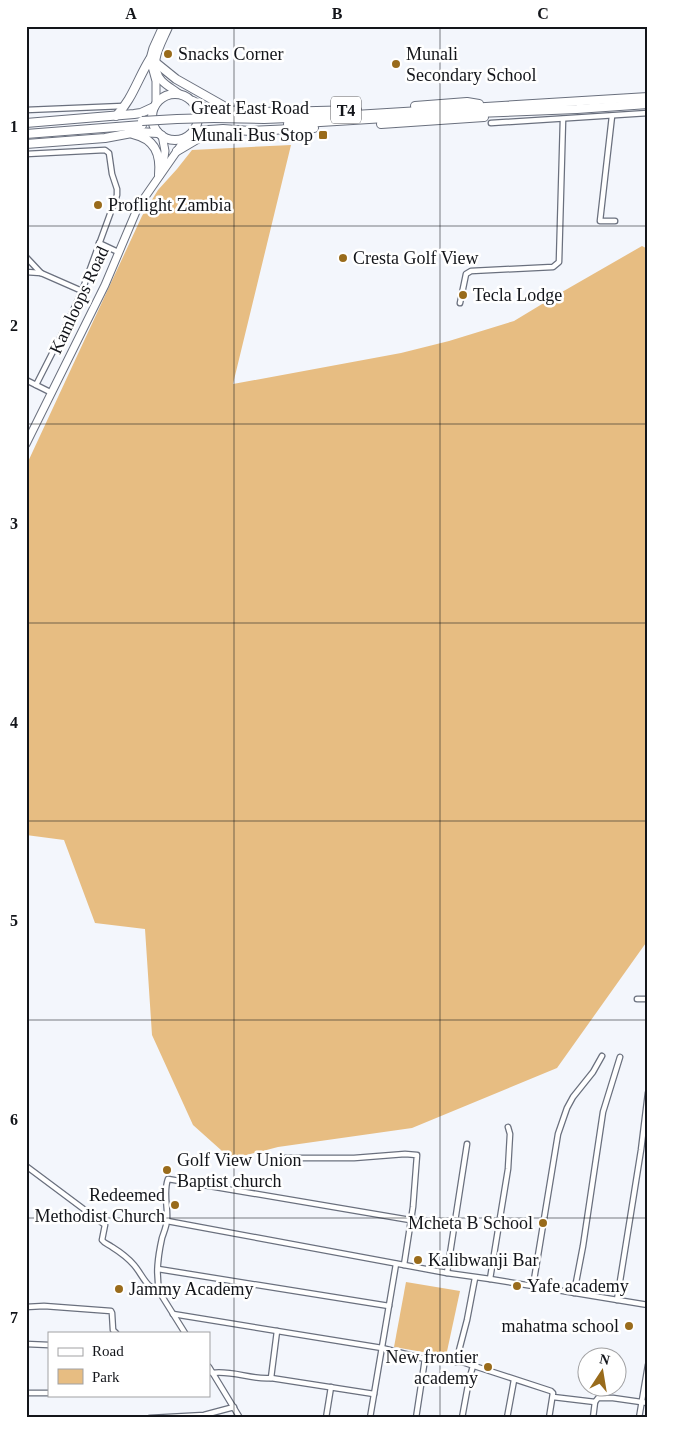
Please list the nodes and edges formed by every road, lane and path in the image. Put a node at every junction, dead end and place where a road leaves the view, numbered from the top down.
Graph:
1 (163, 26) edge
2 (169, 26) edge
3 (152, 59) junction
4 (178, 93) junction
5 (648, 97) edge
6 (193, 102) junction
7 (648, 104) edge
8 (125, 106) junction
9 (155, 106) junction
10 (502, 109) junction
11 (26, 110) edge
12 (231, 111) junction
13 (648, 113) edge
14 (116, 116) junction
15 (612, 116) junction
16 (563, 119) junction
17 (26, 123) edge
18 (142, 123) junction
19 (491, 123) dead end
20 (26, 130) edge
21 (194, 131) junction
22 (250, 131) junction
23 (26, 134) edge
24 (126, 134) junction
25 (160, 134) junction
26 (186, 138) junction
27 (26, 144) edge
28 (177, 151) junction
29 (26, 154) edge
30 (161, 173) junction
31 (615, 221) dead end
32 (99, 243) junction
33 (118, 252) junction
34 (26, 257) edge
35 (26, 272) edge
36 (41, 273) junction
37 (82, 292) junction
38 (460, 303) dead end
39 (26, 380) edge
40 (36, 385) junction
41 (52, 392) junction
42 (26, 444) edge
43 (637, 999) dead end
44 (648, 999) edge
45 (602, 1056) dead end
46 (620, 1057) dead end
47 (648, 1093) edge
48 (508, 1126) dead end
49 (467, 1144) dead end
50 (285, 1158) dead end
51 (26, 1166) edge
52 (410, 1220) junction
53 (167, 1221) junction
54 (396, 1264) junction
55 (404, 1265) junction
56 (158, 1268) junction
57 (447, 1273) junction
58 (475, 1278) junction
59 (490, 1278) junction
60 (533, 1286) junction
61 (159, 1291) junction
62 (574, 1293) junction
63 (617, 1300) junction
64 (648, 1305) edge
65 (389, 1306) junction
66 (26, 1307) edge
67 (173, 1314) junction
68 (277, 1331) junction
69 (115, 1332) edge
70 (184, 1332) edge
71 (26, 1344) edge
72 (48, 1345) edge
73 (382, 1348) junction
74 (425, 1360) junction
75 (456, 1362) junction
76 (648, 1365) edge
77 (473, 1366) junction
78 (210, 1369) edge
79 (212, 1372) junction
80 (271, 1378) junction
81 (514, 1380) junction
82 (330, 1387) junction
83 (26, 1393) edge
84 (48, 1393) edge
85 (374, 1394) junction
86 (553, 1397) junction
87 (595, 1402) junction
88 (642, 1402) junction
89 (648, 1403) edge
90 (234, 1408) junction
91 (150, 1418) edge
92 (240, 1418) edge
93 (326, 1418) edge
94 (370, 1418) edge
95 (416, 1418) edge
96 (462, 1418) edge
97 (506, 1418) edge
98 (549, 1418) edge
99 (593, 1418) edge
100 (639, 1418) edge

1 - 3 main road
2 - 3 main road
3 - 4 main road
3 - 8 main road
3 - 9 main road
3 - 12 main road
4 - 6 main road
4 - 9 main road
5 - 10 main road, Great East Road / T4
6 - 12 main road, Great East Road / T4
6 - 21 main road
7 - 10 main road, Great East Road / T4
8 - 11 street
8 - 14 main road
9 - 14 main road
9 - 25 main road
10 - 12 main road, Great East Road / T4
10 - 18 main road, Great East Road / T4, bridge
10 - 22 main road, Great East Road / T4
13 - 15 street
14 - 17 main road
15 - 16 street
15 - 31 street
16 - 19 street
16 - 38 street
18 - 20 main road, Great East Road / T4
18 - 23 main road, Great East Road / T4
21 - 22 main road, Great East Road / T4
21 - 26 main road
22 - 28 main road
24 - 25 main road
24 - 27 main road
24 - 30 main road
25 - 26 main road
25 - 30 main road, Kamloops Road
26 - 28 main road, Kamloops Road
28 - 30 main road, Kamloops Road
29 - 32 street
30 - 33 main road, Kamloops Road
32 - 33 street
32 - 37 street
33 - 41 main road, Kamloops Road
34 - 36 street
35 - 36 street
36 - 37 street
37 - 40 street
39 - 40 street
40 - 41 street
41 - 42 main road, Kamloops Road
43 - 44 street
45 - 60 street
46 - 62 street
47 - 63 street
48 - 59 street
49 - 57 street
50 - 52 street
51 - 61 street
52 - 53 street
52 - 55 street
53 - 54 street
53 - 56 street
54 - 55 street
54 - 65 street
55 - 57 street
56 - 61 street
56 - 65 street
57 - 58 street
58 - 59 street
58 - 75 street
59 - 60 street
60 - 62 street
61 - 67 street
62 - 63 street
63 - 64 street
65 - 73 street
66 - 69 street
67 - 68 street
67 - 70 street
68 - 73 street
68 - 80 street
71 - 72 street
73 - 74 street
73 - 85 street
74 - 75 street
74 - 95 street
75 - 77 street
76 - 88 street
77 - 81 street
77 - 96 street
78 - 79 street
79 - 80 street
79 - 90 street
80 - 82 street
81 - 86 street
81 - 97 street
82 - 85 street
82 - 93 street
83 - 84 street
85 - 94 street
86 - 87 street
86 - 98 street
87 - 88 street
87 - 99 street
88 - 89 street
88 - 100 street
90 - 91 street
90 - 92 street

